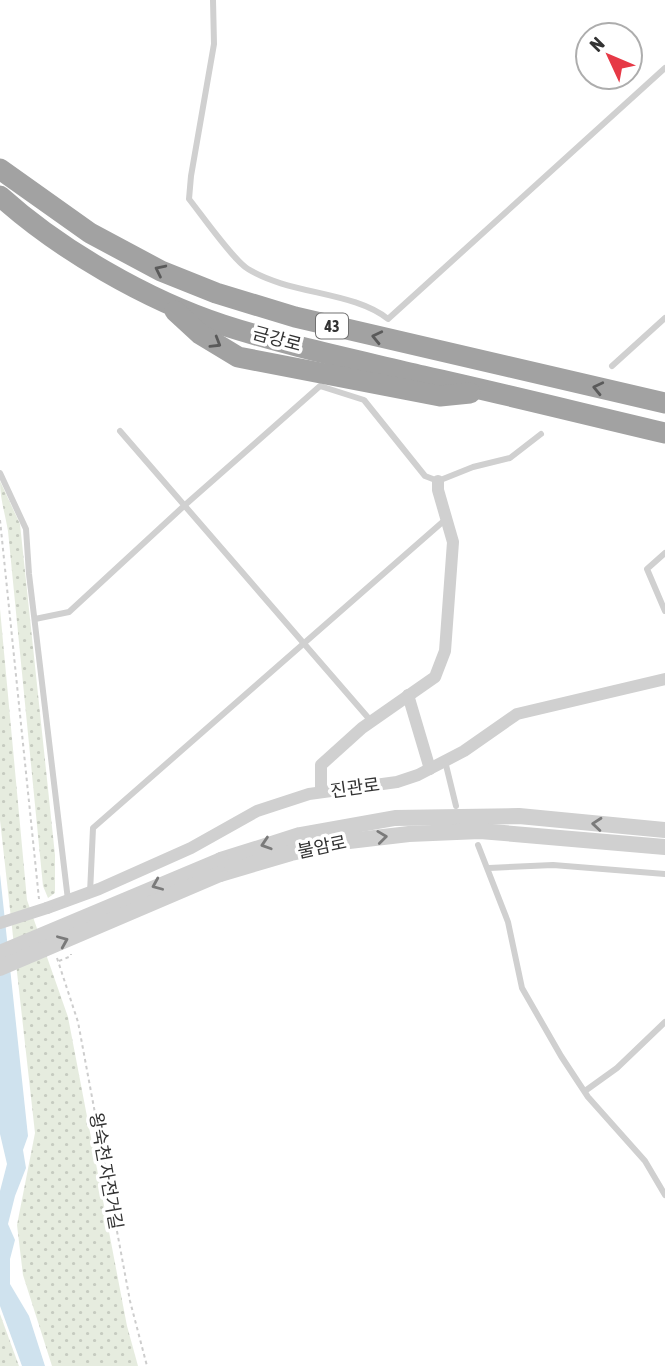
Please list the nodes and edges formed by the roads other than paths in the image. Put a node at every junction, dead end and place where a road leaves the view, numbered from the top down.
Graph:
1 (213, 0) edge
2 (665, 68) edge
3 (0, 162) edge
4 (0, 169) edge
5 (24, 186) junction
6 (0, 196) edge
7 (0, 205) edge
8 (27, 220) junction
9 (665, 318) edge
10 (612, 366) dead end
11 (665, 403) edge
12 (120, 431) dead end
13 (665, 433) edge
14 (541, 434) dead end
15 (0, 473) edge
16 (438, 481) junction
17 (185, 505) junction
18 (446, 519) junction
19 (665, 553) edge
20 (665, 611) edge
21 (35, 619) junction
22 (305, 642) junction
23 (665, 679) edge
24 (408, 695) junction
25 (371, 721) junction
26 (445, 761) junction
27 (430, 769) junction
28 (321, 792) junction
29 (456, 806) dead end
30 (665, 830) edge
31 (478, 845) dead end
32 (665, 847) edge
33 (220, 867) junction
34 (489, 868) junction
35 (665, 874) edge
36 (90, 892) junction
37 (68, 900) junction
38 (0, 922) edge
39 (0, 953) edge
40 (0, 968) edge
41 (665, 1021) edge
42 (584, 1091) junction
43 (665, 1195) edge

1 - 2 lane
3 - 5 highway
4 - 5 highway, 금강로 / 43
11 -> 5 highway, 금강로 / 43
6 - 8 highway, 금강로 / 43
7 - 8 highway
8 -> 13 highway, 금강로 / 43
9 - 10 lane
12 - 17 lane
14 - 16 lane
15 - 21 lane
16 - 17 lane
16 - 18 street
17 - 21 lane
17 - 22 lane
18 - 22 lane
18 - 24 street
19 - 20 lane
21 - 37 lane
22 - 25 lane
22 - 36 lane
23 - 26 street, 진관로
24 - 25 street
24 - 27 street
25 - 28 street
26 - 27 street, 진관로
26 - 29 lane
27 - 28 street, 진관로
28 - 36 street, 진관로
30 -> 33 street, 불암로
31 - 34 lane
33 -> 32 street, 불암로
33 -> 39 street, 불암로, bridge
40 -> 33 street, 불암로, bridge
34 - 35 lane
34 - 42 lane
36 - 37 street, 진관로
37 - 38 street, 진관로, bridge
41 - 42 lane
42 - 43 lane

